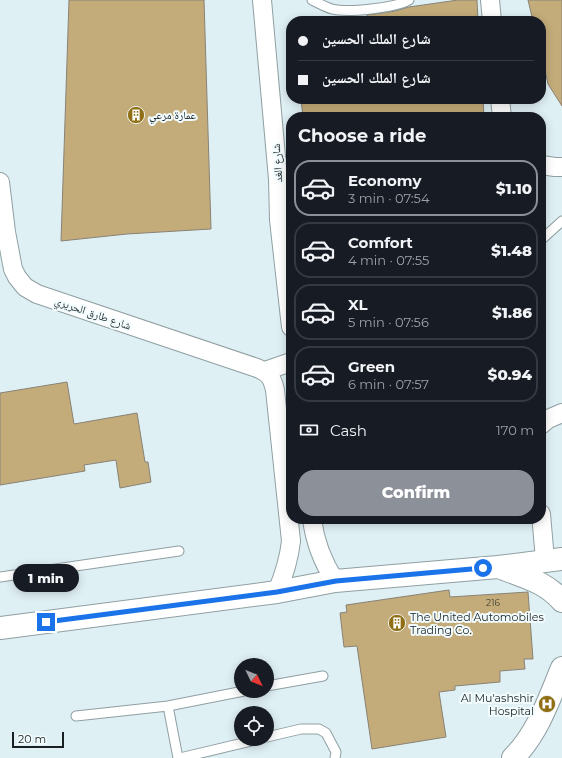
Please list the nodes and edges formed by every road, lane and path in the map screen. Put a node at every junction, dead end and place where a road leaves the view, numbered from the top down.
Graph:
1 (262, 0) edge
2 (312, 0) edge
3 (409, 0) edge
4 (490, 0) edge
5 (492, 16) edge
6 (546, 166) edge
7 (562, 167) edge
8 (0, 182) edge
9 (285, 221) edge
10 (562, 221) edge
11 (546, 235) edge
12 (286, 239) edge
13 (286, 364) edge
14 (265, 372) junction
15 (562, 413) edge
16 (546, 421) edge
17 (286, 488) edge
18 (290, 524) edge
19 (313, 524) edge
20 (544, 524) edge
21 (179, 551) dead end
22 (553, 560) edge
23 (498, 567) junction
24 (0, 577) edge
25 (336, 581) junction
26 (277, 592) junction
27 (562, 601) edge
28 (0, 628) edge
29 (562, 668) edge
30 (323, 676) dead end
31 (274, 685) edge
32 (234, 693) edge
33 (168, 706) junction
34 (76, 716) dead end
35 (274, 735) edge
36 (234, 745) edge
37 (179, 758) edge
38 (335, 758) edge
39 (513, 758) edge

1 - 9 street, شارع الغد
2 - 3 lane
4 - 5 street
6 - 7 street
8 - 14 street, شارع طارق الحريري
9 - 12 street, شارع الغد
10 - 11 lane
13 - 14 street
14 - 17 street
15 - 16 street
18 - 26 street
19 - 25 street
20 - 22 street
21 - 24 lane
22 - 23 main road
23 - 25 main road
23 - 27 main road
25 - 26 main road
26 - 28 main road
29 - 39 main road
30 - 31 lane
32 - 33 lane
33 - 34 lane
33 - 37 lane
35 - 38 lane
36 - 37 lane

